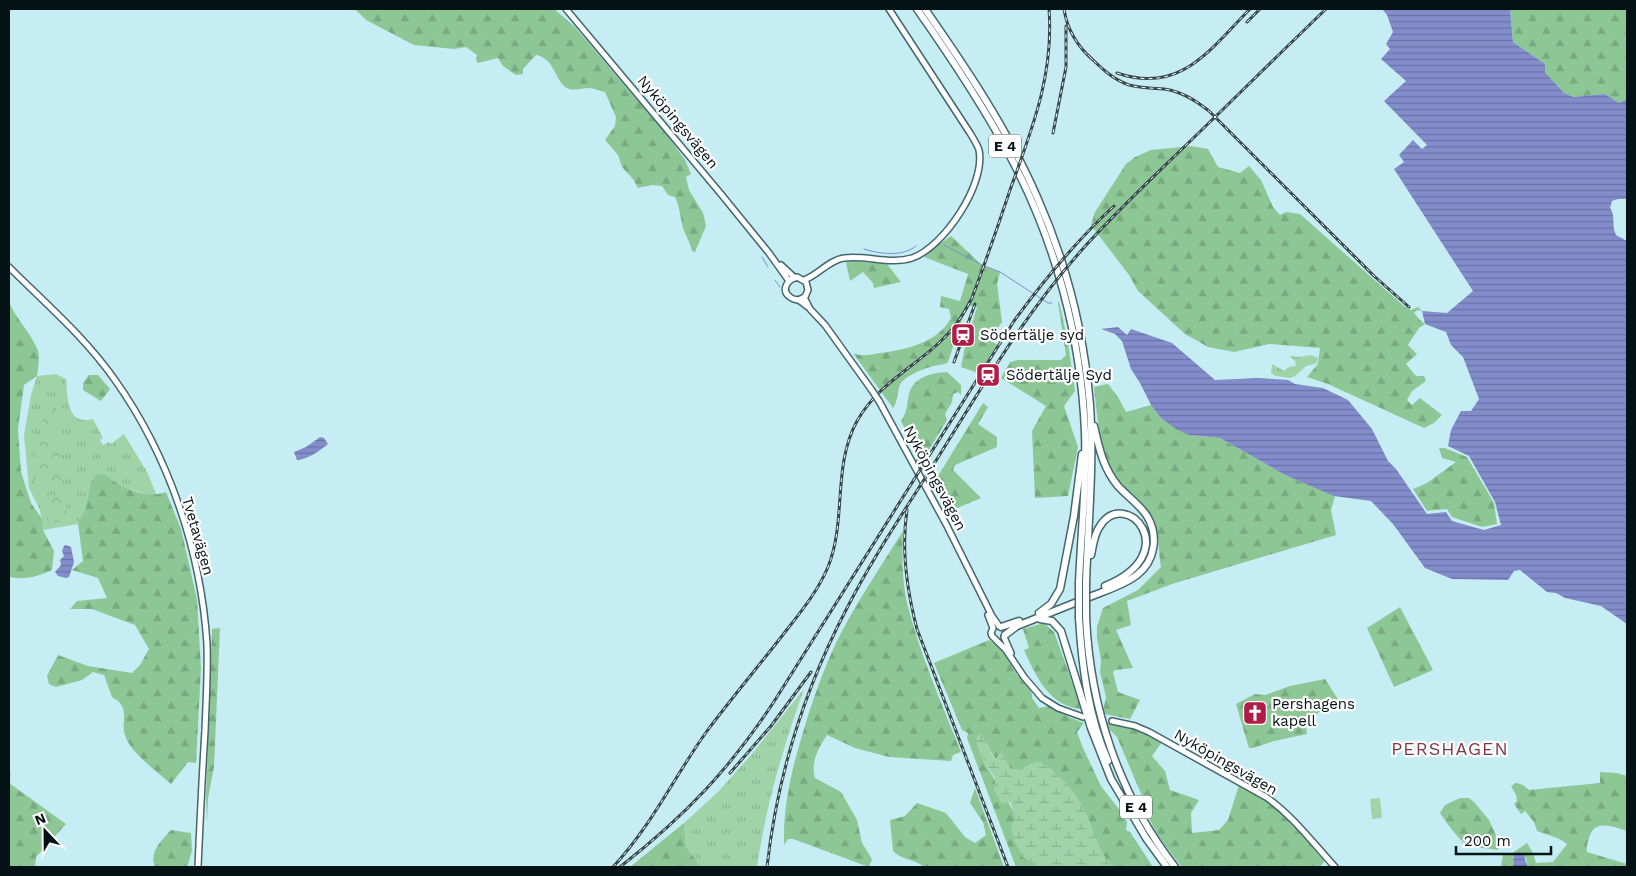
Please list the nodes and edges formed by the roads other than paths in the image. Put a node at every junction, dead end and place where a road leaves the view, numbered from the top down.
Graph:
1 (566, 9) edge
2 (889, 9) edge
3 (917, 9) edge
4 (924, 9) edge
5 (769, 253) junction
6 (9, 267) edge
7 (818, 272) junction
8 (795, 278) junction
9 (804, 280) junction
10 (789, 281) junction
11 (808, 286) junction
12 (804, 297) junction
13 (798, 300) junction
14 (810, 309) junction
15 (1090, 407) junction
16 (892, 422) junction
17 (1085, 430) junction
18 (1086, 573) junction
19 (1082, 583) junction
20 (1038, 616) junction
21 (1082, 617) junction
22 (1000, 626) junction
23 (993, 628) junction
24 (1004, 636) junction
25 (996, 640) junction
26 (1029, 684) junction
27 (1083, 717) dead end
28 (1112, 721) dead end
29 (1132, 814) junction
30 (198, 867) edge
31 (1167, 867) edge
32 (1175, 867) edge
33 (1335, 867) edge

1 - 5 main road, Nyköpingsvägen
2 - 7 main road
3 - 17 highway, E 4
4 - 15 highway, E 4
5 - 8 main road, Nyköpingsvägen
5 - 10 main road, Nyköpingsvägen
6 - 30 main road, Tvetavägen
7 - 9 main road
7 - 11 main road
8 - 9 main road
8 - 10 main road
9 - 11 main road
10 - 13 main road
11 - 12 main road
12 - 13 main road
12 - 14 main road, Nyköpingsvägen
13 - 14 main road, Nyköpingsvägen
14 - 16 main road, Nyköpingsvägen, bridge
15 - 18 highway, E 4
15 - 20 highway
16 - 22 main road, Nyköpingsvägen
16 - 23 main road, Nyköpingsvägen
17 - 19 highway, E 4
17 - 20 highway
18 - 19 highway, E 4
18 - 20 highway
19 - 21 highway, E 4, bridge
20 - 22 highway
20 - 24 highway
20 - 29 highway
21 - 29 highway, E 4
21 - 32 highway, E 4
22 - 23 main road
22 - 24 main road
23 - 25 main road
24 - 25 main road
24 - 26 main road
25 - 26 main road
26 - 27 main road
28 - 33 main road, Nyköpingsvägen
29 - 31 highway, E 4

